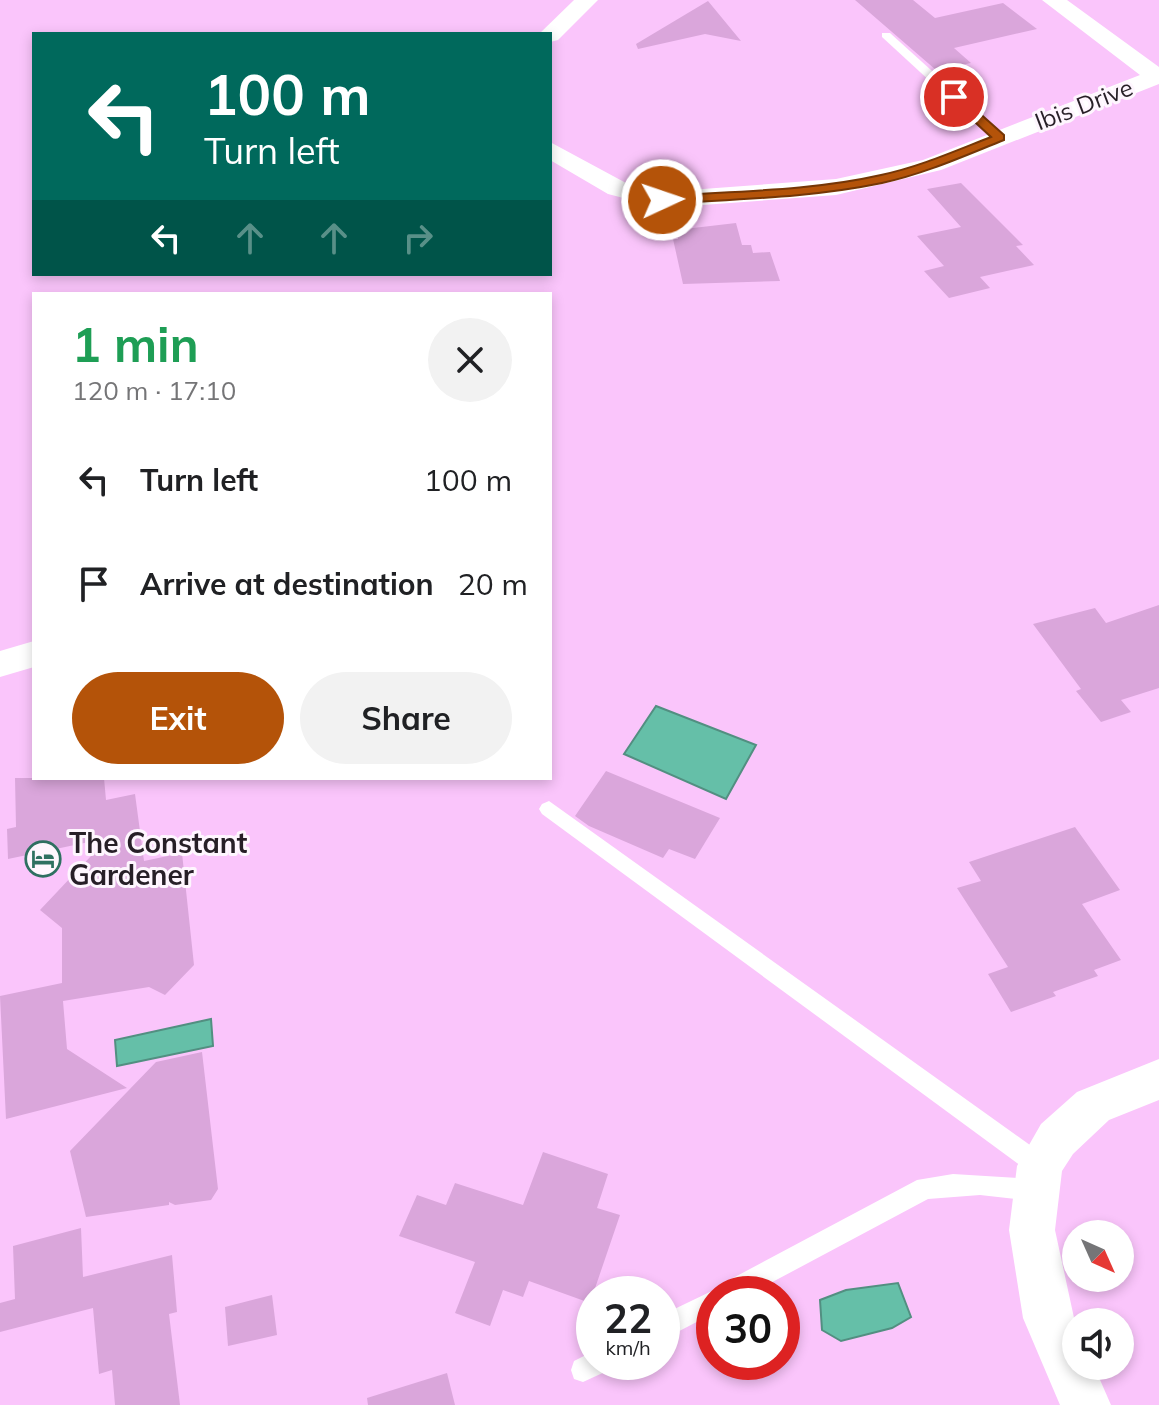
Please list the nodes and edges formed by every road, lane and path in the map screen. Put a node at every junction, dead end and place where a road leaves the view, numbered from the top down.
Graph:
1 (587, 0) edge
2 (1053, 0) edge
3 (552, 33) edge
4 (886, 35) dead end
5 (1158, 76) edge
6 (999, 138) junction
7 (552, 150) edge
8 (32, 655) edge
9 (0, 664) edge
10 (549, 809) dead end
11 (1159, 1079) edge
12 (1037, 1178) junction
13 (760, 1276) edge
14 (1086, 1405) edge

1 - 3 street
2 - 5 street
4 - 6 lane
5 - 6 street, Ibis Drive
6 - 7 street, Ibis Drive
8 - 9 street
10 - 12 lane
11 - 12 street
12 - 13 lane
12 - 14 street

